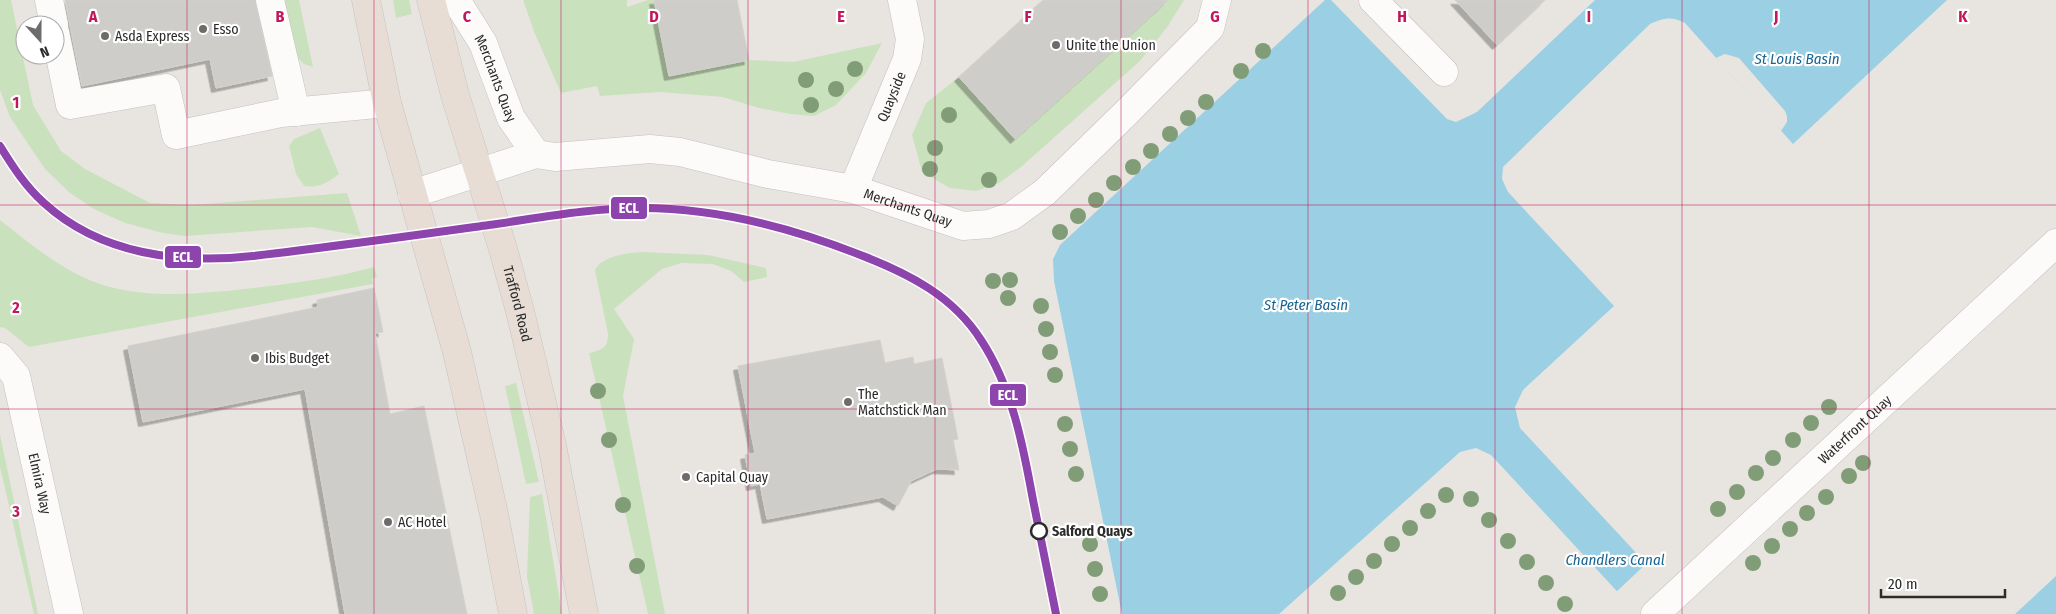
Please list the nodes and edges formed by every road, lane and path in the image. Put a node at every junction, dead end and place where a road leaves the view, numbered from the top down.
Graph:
1 (49, 0) edge
2 (270, 0) edge
3 (366, 0) edge
4 (431, 0) edge
5 (456, 0) edge
6 (902, 0) edge
7 (1217, 0) edge
8 (1373, 0) edge
9 (52, 15) edge
10 (62, 65) edge
11 (1444, 72) dead end
12 (387, 103) junction
13 (296, 112) junction
14 (536, 154) junction
15 (480, 173) junction
16 (853, 190) junction
17 (412, 194) junction
18 (2056, 243) edge
19 (0, 357) edge
20 (69, 614) edge
21 (513, 614) edge
22 (584, 614) edge
23 (1655, 614) edge

1 - 9 street
2 - 13 street
3 - 12 highway
4 - 15 highway, Trafford Road
5 - 14 street, Merchants Quay
6 - 16 street, Quayside
7 - 16 street, Merchants Quay
8 - 11 street
10 - 13 street
12 - 13 street
12 - 17 highway
14 - 15 street, Merchants Quay
14 - 16 street, Merchants Quay
15 - 17 street, Merchants Quay
15 - 22 highway, Trafford Road
17 - 21 highway
18 - 23 street, Waterfront Quay
19 - 20 street, Elmira Way

